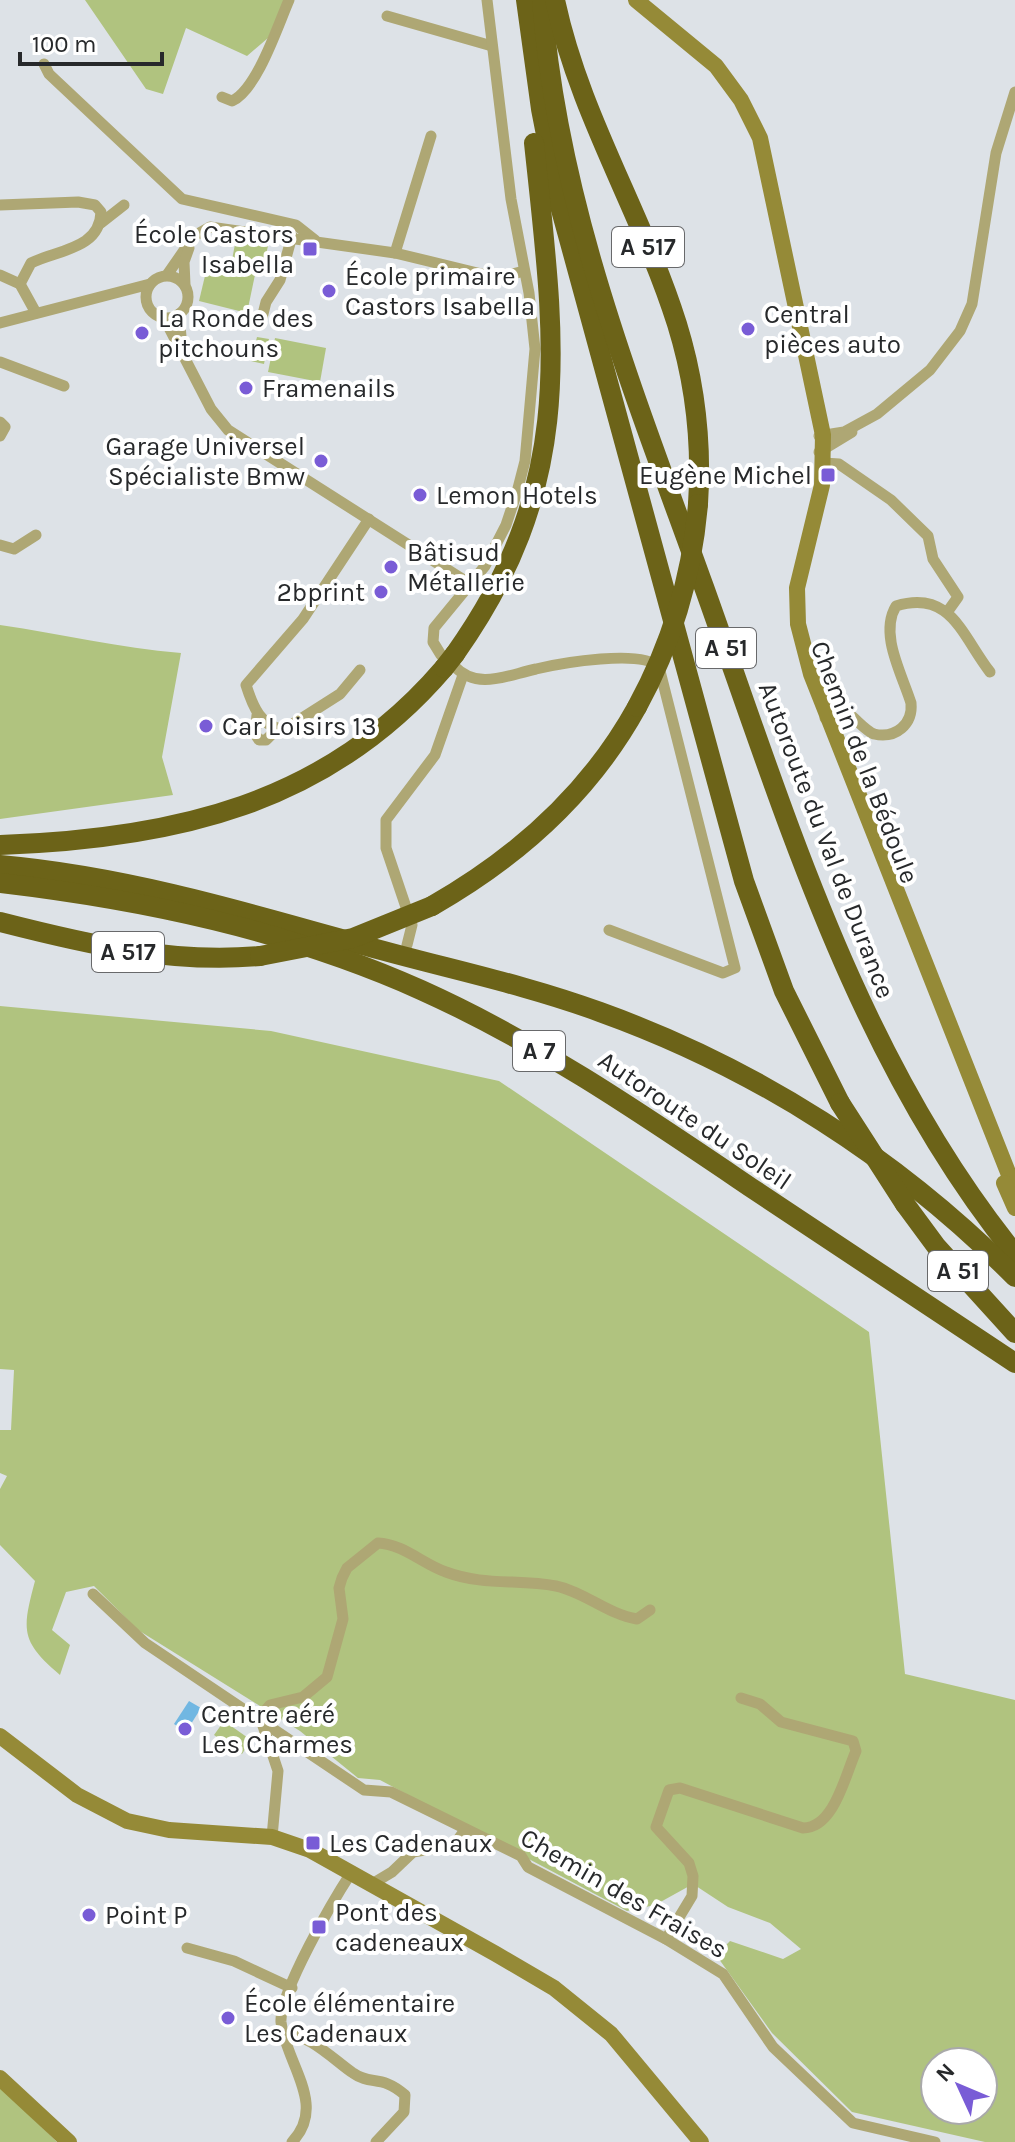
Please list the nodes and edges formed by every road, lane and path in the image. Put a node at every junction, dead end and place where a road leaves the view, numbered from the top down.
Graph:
1 (289, 0) edge
2 (487, 0) edge
3 (520, 0) edge
4 (526, 0) edge
5 (542, 0) edge
6 (555, 0) edge
7 (641, 3) edge
8 (387, 16) dead end
9 (492, 46) junction
10 (44, 64) dead end
11 (1015, 92) edge
12 (222, 97) dead end
13 (431, 136) dead end
14 (0, 205) edge
15 (124, 205) dead end
16 (101, 223) junction
17 (194, 236) junction
18 (292, 236) junction
19 (315, 240) junction
20 (395, 253) junction
21 (524, 271) junction
22 (0, 275) edge
23 (167, 275) junction
24 (20, 284) junction
25 (150, 284) junction
26 (185, 285) junction
27 (112, 292) junction
28 (146, 302) junction
29 (36, 313) junction
30 (179, 314) junction
31 (164, 318) junction
32 (262, 318) dead end
33 (0, 323) edge
34 (182, 348) junction
35 (0, 362) edge
36 (64, 386) dead end
37 (0, 422) edge
38 (0, 436) edge
39 (821, 448) junction
40 (369, 519) junction
41 (36, 535) dead end
42 (0, 545) edge
43 (470, 584) junction
44 (948, 611) junction
45 (451, 664) junction
46 (360, 670) dead end
47 (990, 672) dead end
48 (257, 715) junction
49 (824, 718) junction
50 (277, 729) junction
51 (0, 845) edge
52 (0, 865) edge
53 (0, 883) edge
54 (0, 922) edge
55 (609, 930) dead end
56 (407, 945) dead end
57 (1015, 1190) edge
58 (1015, 1208) edge
59 (1015, 1254) edge
60 (1015, 1277) edge
61 (1015, 1333) edge
62 (1015, 1363) edge
63 (93, 1594) dead end
64 (650, 1610) dead end
65 (741, 1698) dead end
66 (260, 1720) junction
67 (0, 1736) edge
68 (465, 1830) junction
69 (272, 1837) junction
70 (351, 1873) junction
71 (372, 1884) junction
72 (666, 1939) junction
73 (187, 1948) dead end
74 (292, 1988) junction
75 (286, 2036) junction
76 (0, 2078) edge
77 (69, 2142) edge
78 (292, 2142) edge
79 (376, 2142) edge
80 (701, 2142) edge
81 (935, 2142) edge

1 - 12 street
2 - 9 street
3 - 45 highway
4 - 61 highway, A 51, bridge
5 - 59 highway, Autoroute du Val de Durance / A 51
6 - 54 highway, A 517, bridge
7 - 39 street, Chemin de la Bédoule
8 - 9 street
9 - 21 street
10 - 19 street
11 - 39 street
13 - 20 street
14 - 16 street
15 - 16 street
16 - 24 street
17 - 18 street
17 - 23 street
17 - 26 street
18 - 19 street
18 - 32 street
19 - 20 street
20 - 21 street
21 - 43 street
22 - 24 street
23 - 25 street
23 - 26 street
24 - 29 street
25 - 27 street
25 - 28 street
26 - 30 street
27 - 28 street
27 - 29 street
28 - 31 street
29 - 33 street
30 - 31 street
30 - 34 street
31 - 34 street
34 - 40 street
35 - 36 street
37 - 38 street
39 - 44 street
39 - 49 street, Chemin de la Bédoule
40 - 43 street
40 - 48 street
41 - 42 street
43 - 45 street
44 - 47 street
44 - 49 street
45 - 51 highway
45 - 55 street
45 - 56 street
46 - 50 street
48 - 50 street
48 - 50 street
49 - 57 street, Chemin de la Bédoule
49 - 58 street, Chemin de la Bédoule
52 - 60 highway, Autoroute du Soleil / A 7
53 - 62 highway, Autoroute du Soleil / A 7
63 - 66 street, Chemin des Fraises
64 - 66 street
65 - 72 street
66 - 68 street, Chemin des Fraises
66 - 69 street
67 - 69 street
68 - 71 street
68 - 72 street, Chemin des Fraises
69 - 70 street
70 - 71 street
70 - 74 street
71 - 80 street
72 - 81 street, Chemin des Fraises
73 - 74 street
74 - 75 street
75 - 78 street
75 - 79 street
76 - 77 street

